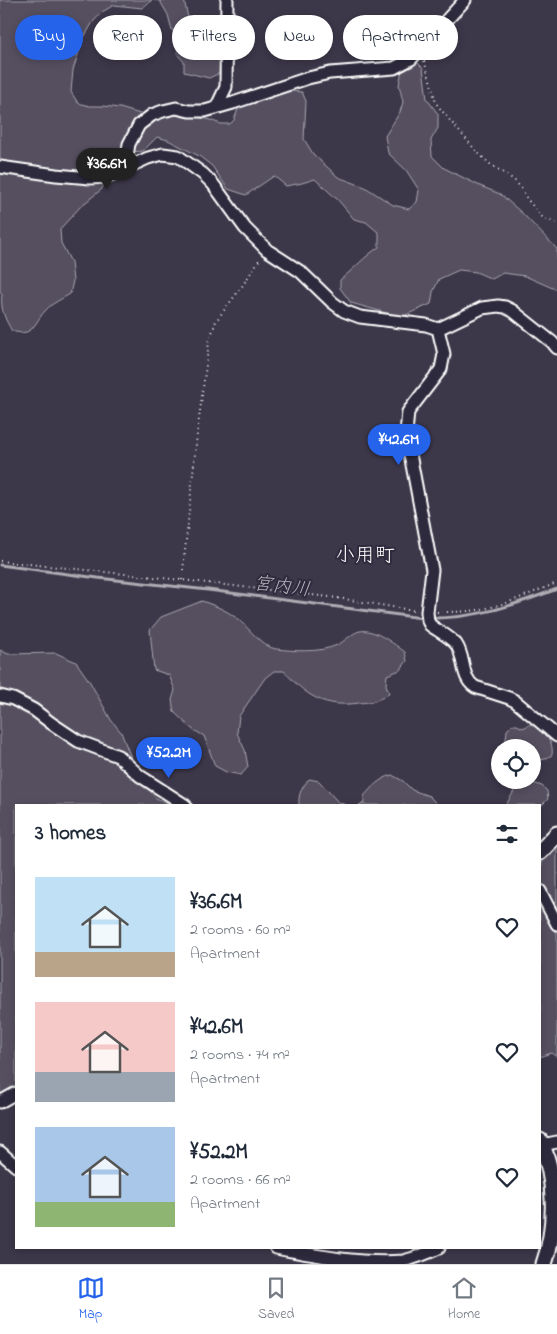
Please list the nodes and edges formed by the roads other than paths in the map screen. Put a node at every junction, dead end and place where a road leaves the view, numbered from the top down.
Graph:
1 (227, 0) edge
2 (465, 0) edge
3 (216, 108) junction
4 (0, 166) edge
5 (118, 172) junction
6 (438, 329) junction
7 (557, 348) edge
8 (0, 696) edge
9 (557, 736) edge
10 (183, 804) edge
11 (557, 834) edge
12 (541, 851) edge
13 (541, 893) edge
14 (557, 924) edge
15 (15, 1094) edge
16 (0, 1102) edge
17 (546, 1143) edge
18 (0, 1152) edge
19 (15, 1165) edge
20 (281, 1249) edge
21 (436, 1249) edge
22 (544, 1264) edge

1 - 3 street
2 - 3 street
3 - 5 street
4 - 5 street
5 - 6 street
6 - 7 street
6 - 9 street
8 - 10 street
11 - 12 main road
13 - 14 street
15 - 16 street
17 - 22 main road
18 - 19 street
20 - 21 street

